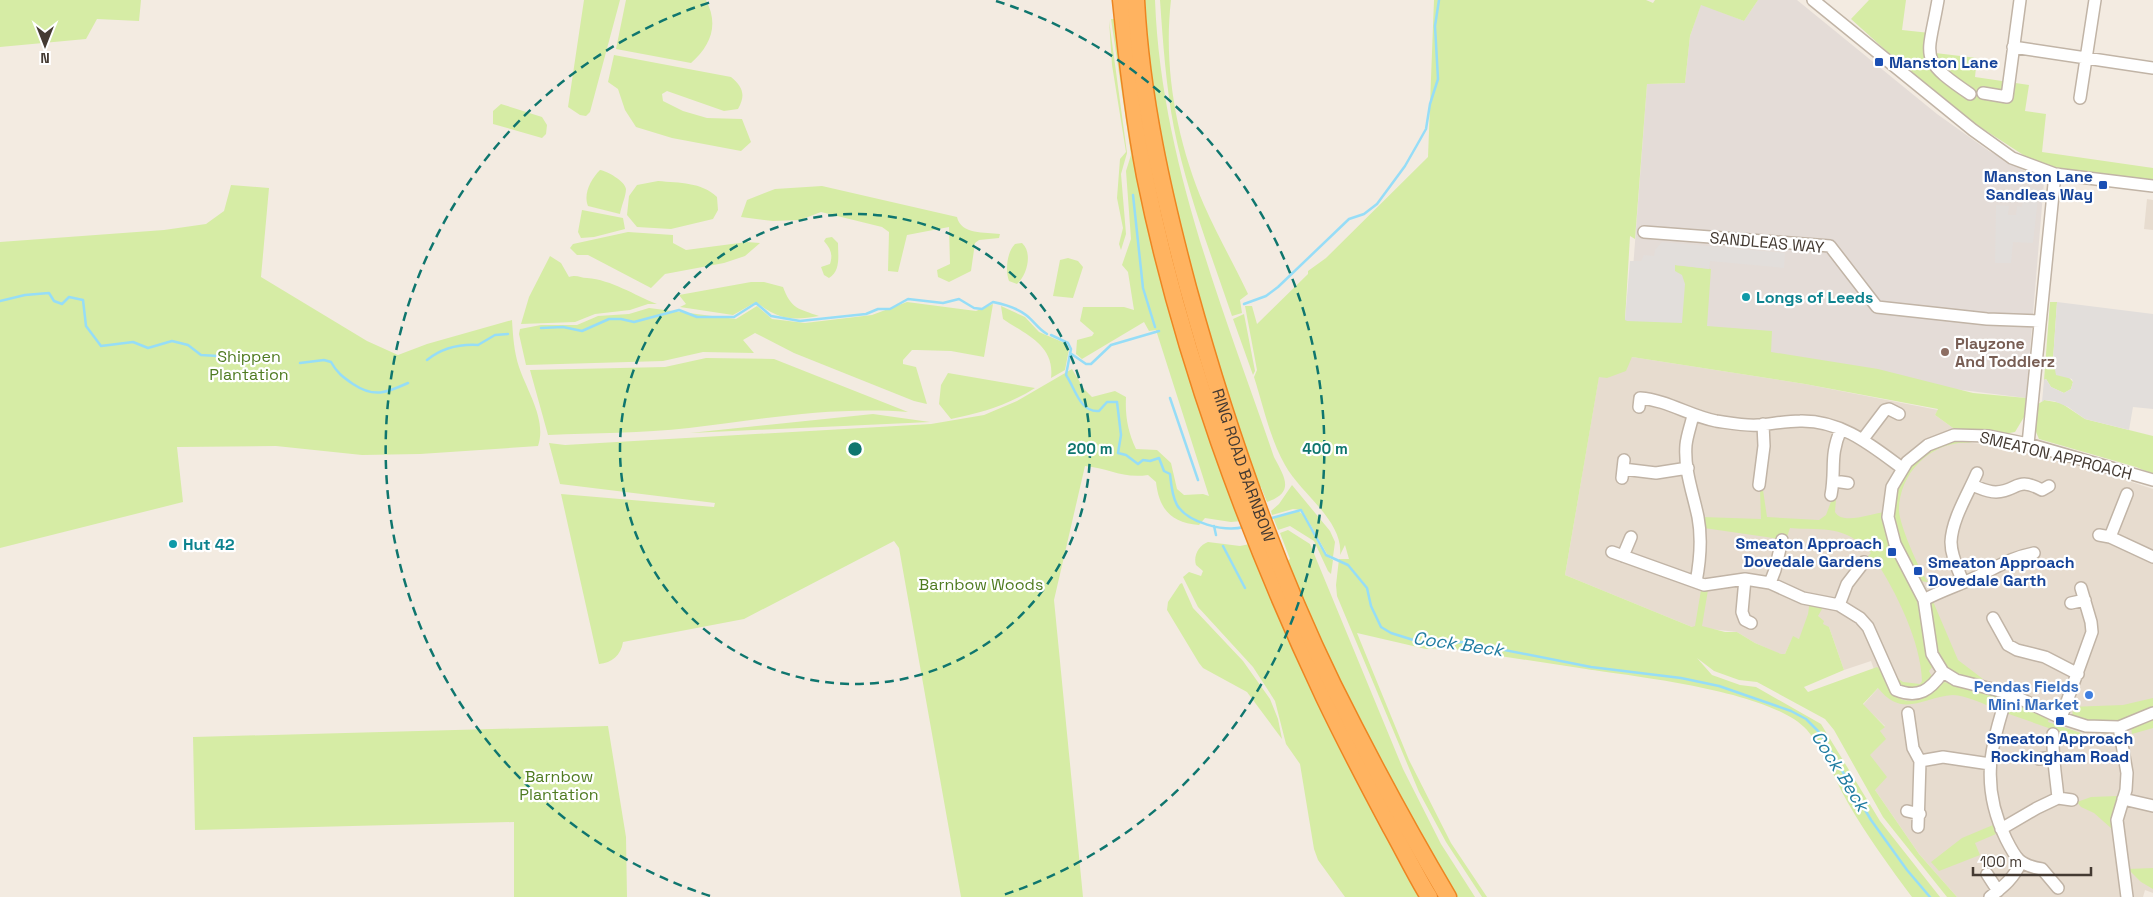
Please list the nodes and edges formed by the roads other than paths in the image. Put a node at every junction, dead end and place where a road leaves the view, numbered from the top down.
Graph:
1 (1121, 0) edge
2 (1136, 0) edge
3 (1813, 0) edge
4 (1938, 0) edge
5 (2020, 0) edge
6 (2095, 0) edge
7 (2013, 47) junction
8 (2086, 59) junction
9 (2153, 68) edge
10 (1984, 93) dead end
11 (1970, 94) dead end
12 (2080, 98) dead end
13 (2055, 174) junction
14 (2153, 186) edge
15 (1644, 232) dead end
16 (2040, 321) junction
17 (1639, 408) dead end
18 (1899, 414) dead end
19 (1693, 415) junction
20 (1763, 424) junction
21 (1841, 429) junction
22 (1864, 438) junction
23 (2028, 444) junction
24 (1688, 468) junction
25 (1902, 468) junction
26 (1623, 469) dead end
27 (1977, 473) dead end
28 (2153, 480) edge
29 (1834, 481) junction
30 (1848, 483) dead end
31 (1760, 485) dead end
32 (1972, 485) junction
33 (2049, 486) dead end
34 (1246, 492) junction
35 (2127, 494) dead end
36 (1831, 495) dead end
37 (1631, 537) dead end
38 (1777, 547) dead end
39 (2034, 553) dead end
40 (2153, 557) edge
41 (1274, 566) junction
42 (1857, 566) dead end
43 (1745, 579) junction
44 (1696, 582) junction
45 (1963, 582) junction
46 (1770, 583) junction
47 (2081, 588) dead end
48 (1924, 600) junction
49 (2085, 600) junction
50 (2071, 603) dead end
51 (1839, 605) junction
52 (1993, 618) dead end
53 (1751, 623) dead end
54 (2000, 631) junction
55 (1990, 638) dead end
56 (1943, 672) junction
57 (2078, 674) junction
58 (2008, 693) junction
59 (1908, 714) dead end
60 (2153, 714) edge
61 (2061, 718) junction
62 (2119, 727) junction
63 (1910, 728) junction
64 (1898, 732) dead end
65 (2053, 734) dead end
66 (2052, 757) junction
67 (2038, 759) dead end
68 (1920, 761) junction
69 (1990, 764) junction
70 (2058, 798) junction
71 (2123, 799) junction
72 (2072, 800) dead end
73 (2153, 806) edge
74 (1907, 811) dead end
75 (1920, 814) junction
76 (1918, 827) dead end
77 (2001, 829) junction
78 (2020, 862) junction
79 (1987, 874) dead end
80 (2058, 888) dead end
81 (1994, 894) edge
82 (1430, 897) edge
83 (1448, 897) edge
84 (2127, 897) edge

1 - 34 highway, RING ROAD BARNBOW
2 - 34 highway, RING ROAD BARNBOW
3 - 13 street
4 - 11 street
5 - 7 street
6 - 8 street
7 - 8 street
7 - 10 street
8 - 9 street
8 - 12 street
13 - 14 street
13 - 16 street
15 - 16 street, SANDLEAS WAY
16 - 23 street
17 - 19 street
18 - 22 street
19 - 20 street
19 - 24 street
20 - 21 street
20 - 31 street
21 - 22 street
21 - 29 street
22 - 25 street
23 - 25 street, SMEATON APPROACH
23 - 28 street, SMEATON APPROACH
24 - 26 street
24 - 44 street
25 - 48 street, SMEATON APPROACH
27 - 32 street
29 - 30 street
29 - 36 street
32 - 33 street
32 - 45 street
34 - 41 highway, RING ROAD BARNBOW
35 - 40 street
37 - 44 street
38 - 46 street
39 - 45 street
41 - 82 highway, RING ROAD BARNBOW
41 - 83 highway, RING ROAD BARNBOW
42 - 51 street
43 - 44 street
43 - 46 street
43 - 53 street
45 - 48 street
46 - 51 street
47 - 49 street
48 - 56 street, SMEATON APPROACH
49 - 50 street
49 - 57 street
51 - 56 street
52 - 54 street
54 - 55 street
54 - 57 street
56 - 58 street
57 - 61 street
58 - 61 street
58 - 69 street
59 - 63 street
60 - 62 street
61 - 62 street
62 - 71 street
63 - 64 street
63 - 68 street
65 - 66 street
66 - 67 street
66 - 70 street
68 - 69 street
68 - 75 street
69 - 77 street
70 - 72 street
70 - 77 street
71 - 73 street
71 - 84 street
74 - 75 street
75 - 76 street
77 - 78 street
78 - 80 street
78 - 81 street
79 - 81 street

